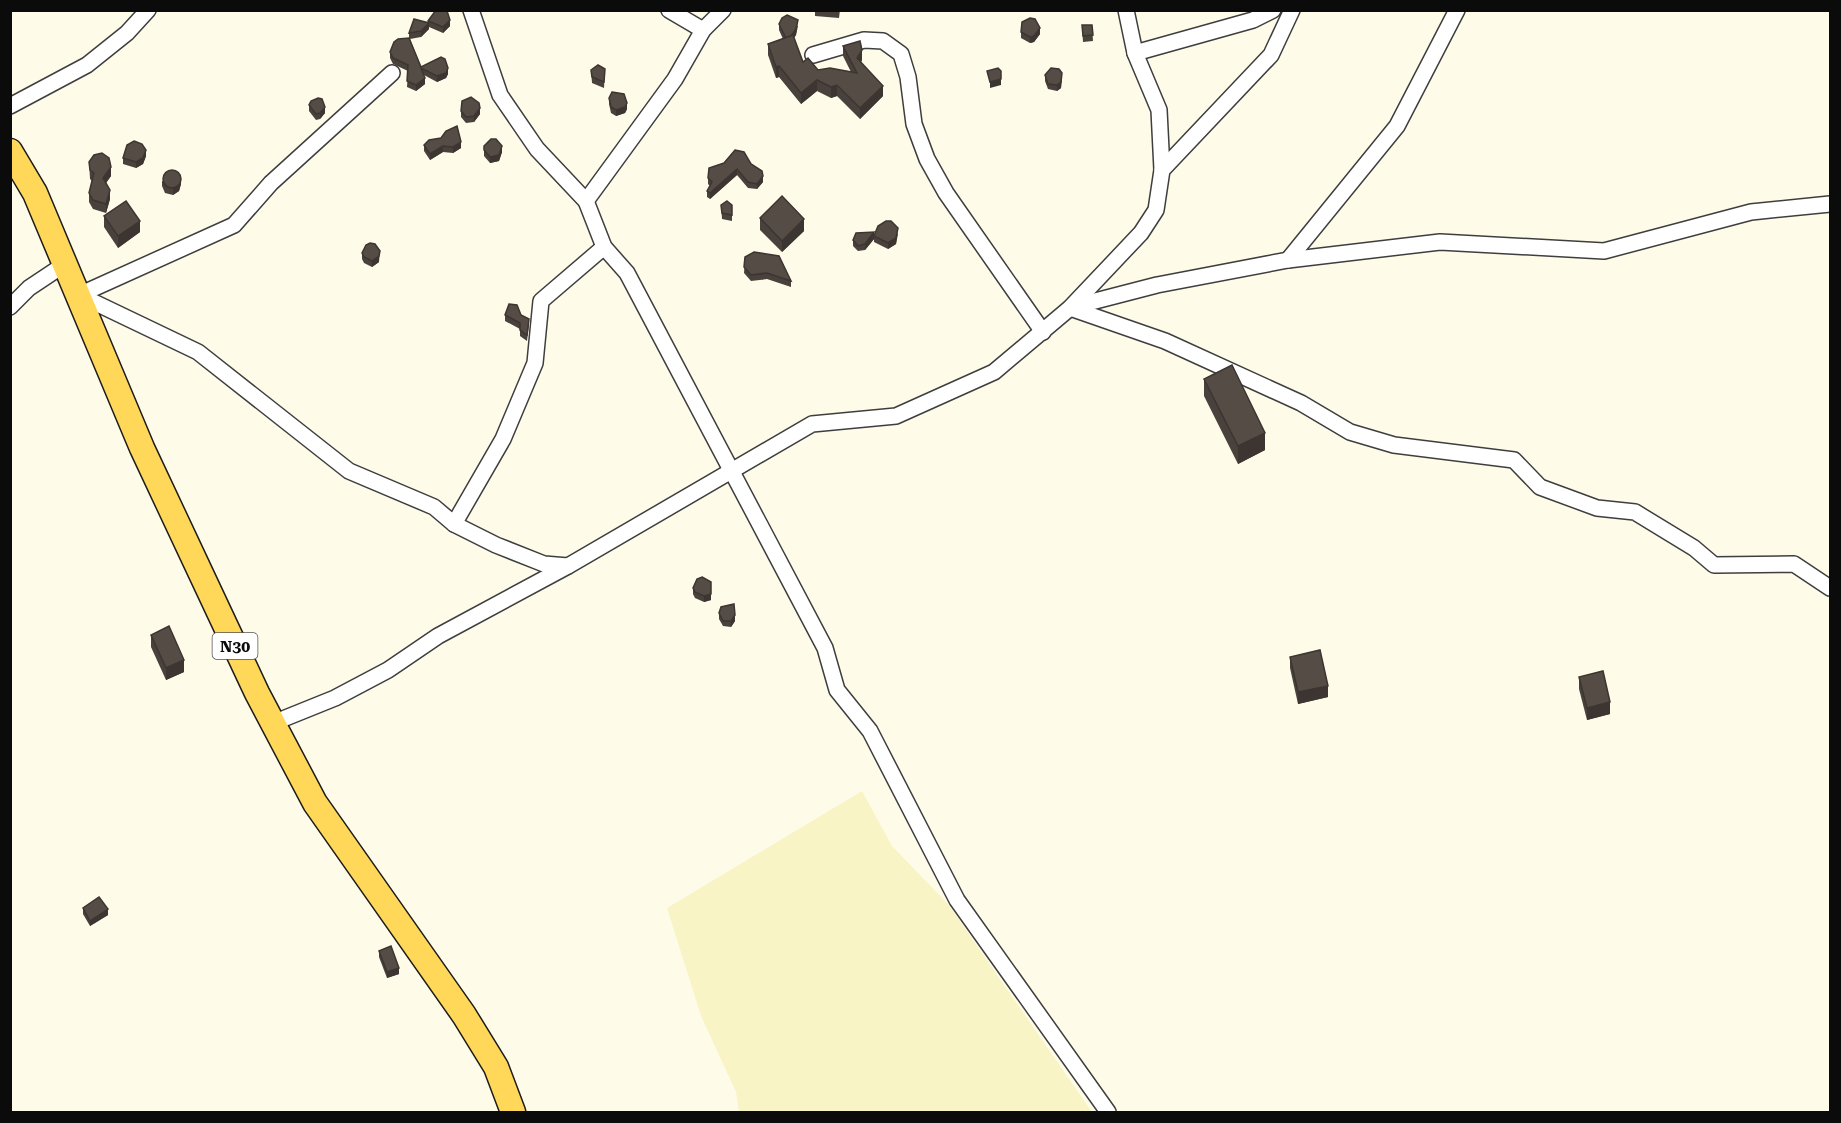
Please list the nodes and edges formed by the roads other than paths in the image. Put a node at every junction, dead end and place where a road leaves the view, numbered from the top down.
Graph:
1 (148, 10) edge
2 (471, 10) edge
3 (669, 10) edge
4 (723, 10) edge
5 (1126, 10) edge
6 (1273, 10) edge
7 (1292, 10) edge
8 (1457, 10) edge
9 (703, 30) junction
10 (1135, 53) junction
11 (813, 55) dead end
12 (392, 73) dead end
13 (10, 106) edge
14 (10, 151) edge
15 (1162, 170) junction
16 (586, 201) junction
17 (1830, 204) edge
18 (604, 247) junction
19 (1288, 260) junction
20 (65, 264) junction
21 (79, 295) junction
22 (10, 307) edge
23 (1070, 308) junction
24 (1043, 332) junction
25 (732, 469) junction
26 (454, 524) junction
27 (568, 566) junction
28 (1830, 588) edge
29 (273, 723) junction
30 (513, 1113) edge
31 (1108, 1113) edge

1 - 13 street
2 - 16 street
3 - 9 street
4 - 9 street
5 - 10 street
6 - 10 street
7 - 15 street
8 - 19 street
9 - 16 street
10 - 15 street
11 - 24 street
12 - 21 street
14 - 20 main road, N30
15 - 23 street
16 - 18 street
17 - 19 street
18 - 25 street
18 - 26 street
19 - 23 street
20 - 21 main road, N30
20 - 22 street
21 - 26 street
21 - 29 main road, N30
23 - 24 street
23 - 28 street
24 - 25 street
25 - 27 street
25 - 31 street
26 - 27 street
27 - 29 street
29 - 30 main road, N30

